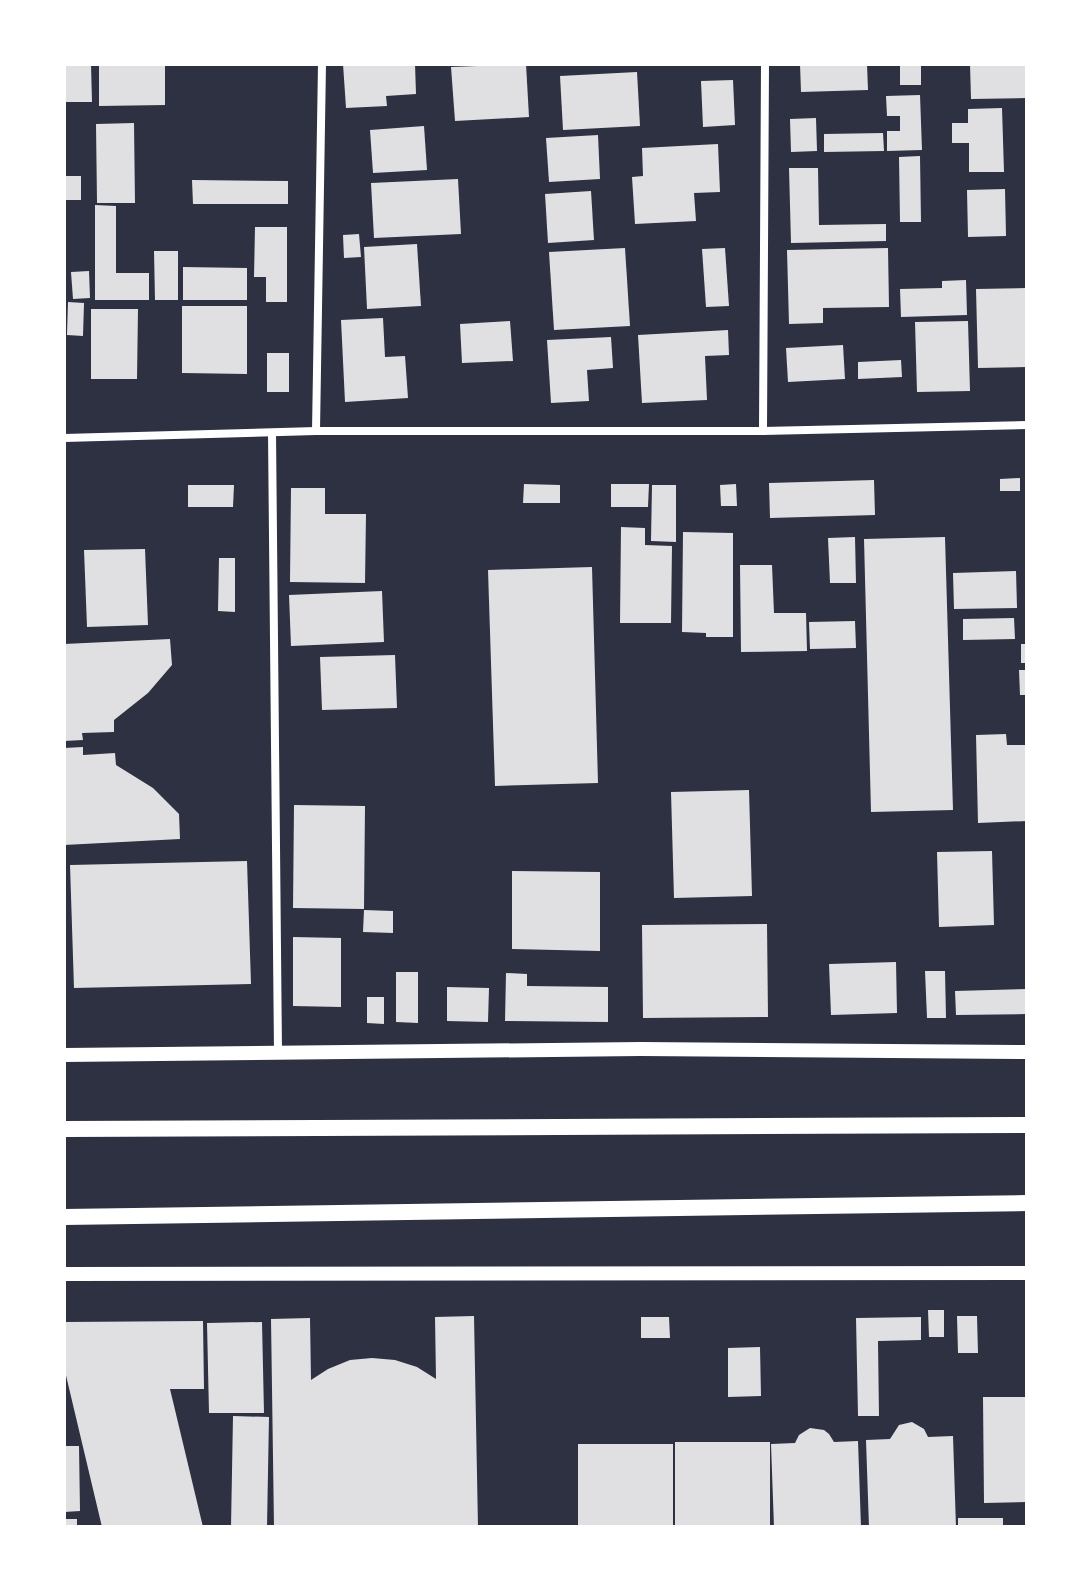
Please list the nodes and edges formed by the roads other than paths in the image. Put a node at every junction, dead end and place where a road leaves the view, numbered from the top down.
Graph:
1 (322, 64) edge
2 (765, 64) edge
3 (1027, 425) edge
4 (316, 431) junction
5 (763, 431) junction
6 (272, 433) junction
7 (64, 438) edge
8 (278, 1052) junction
9 (1027, 1052) edge
10 (64, 1055) edge
11 (1027, 1125) edge
12 (64, 1129) edge
13 (1027, 1203) edge
14 (64, 1217) edge
15 (1027, 1273) edge
16 (64, 1274) edge

1 - 4 street
2 - 5 street
3 - 5 street
4 - 5 street
4 - 6 street
6 - 7 street
6 - 8 street
8 - 9 street
8 - 10 street
11 - 12 main road
13 - 14 main road
15 - 16 street

